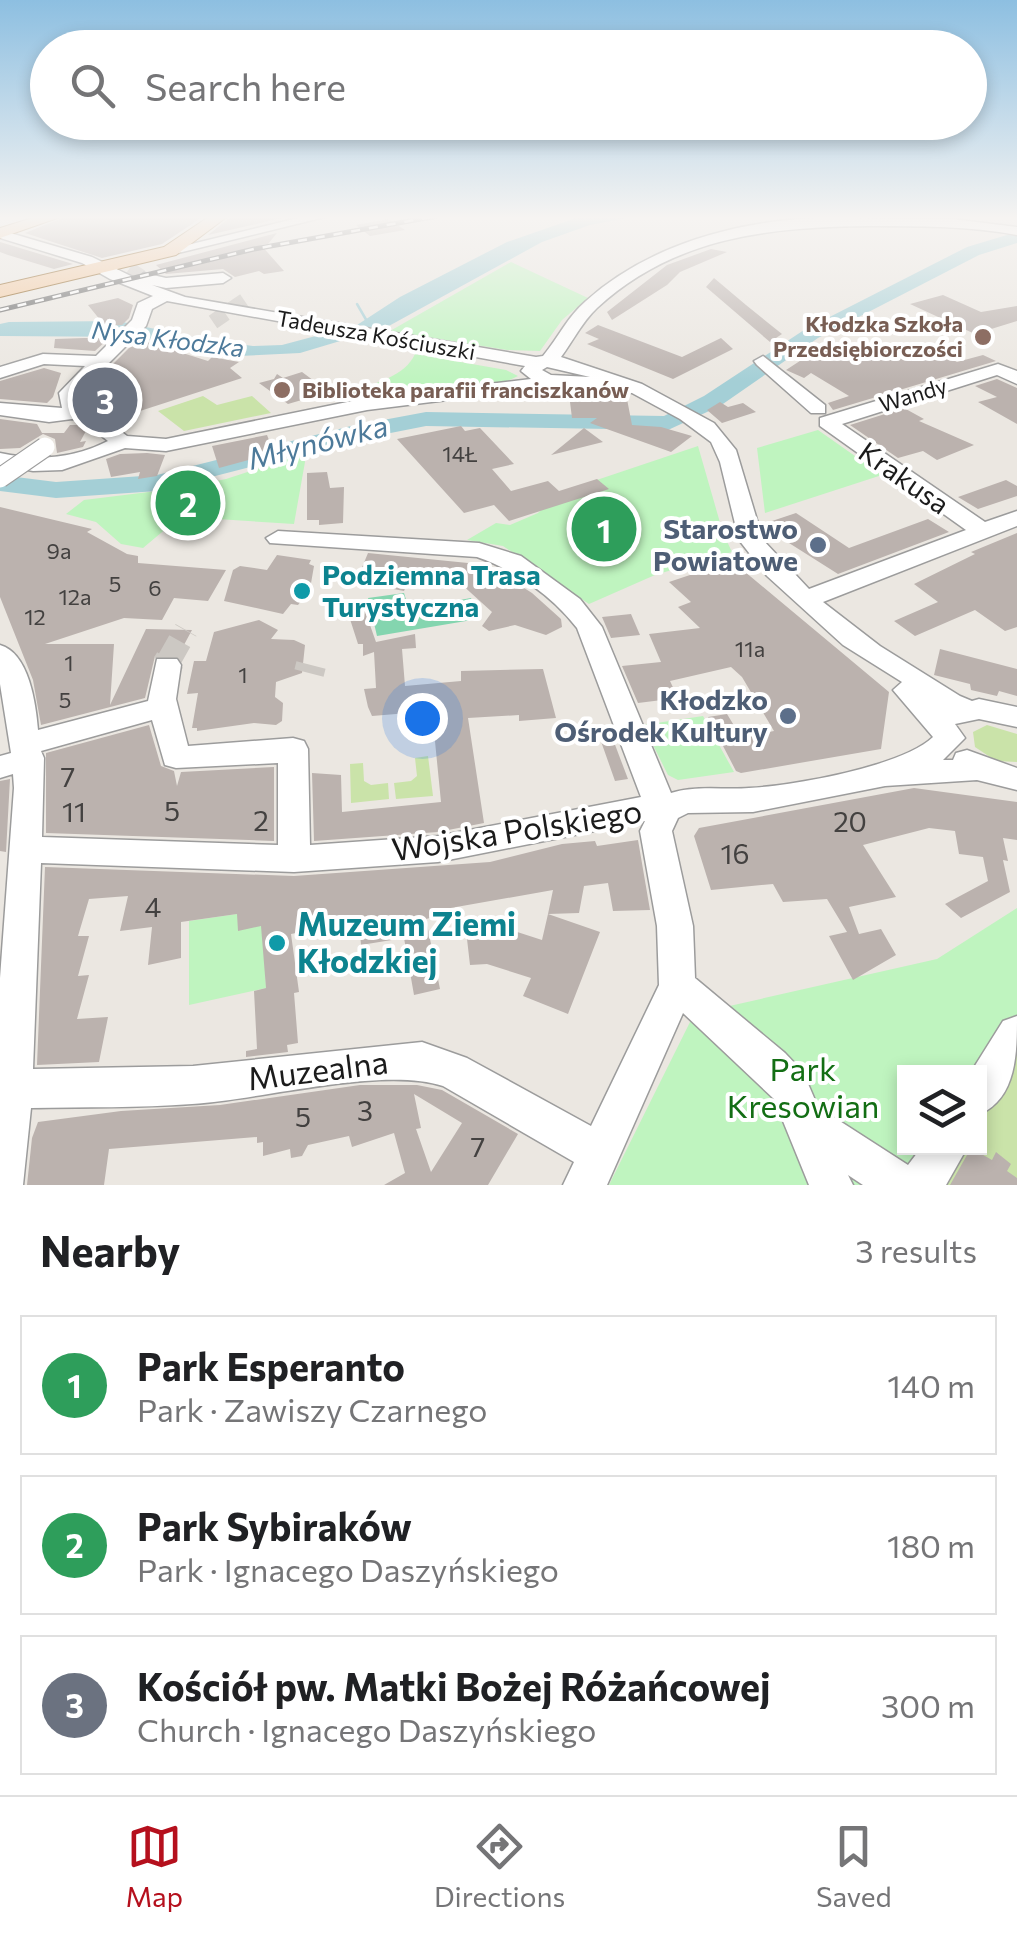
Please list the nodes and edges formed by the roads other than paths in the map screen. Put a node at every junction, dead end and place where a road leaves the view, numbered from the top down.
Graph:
1 (91, 271) edge
2 (92, 271) edge
3 (135, 271) tunnel mouth
4 (647, 271) edge
5 (223, 278) dead end
6 (0, 291) edge
7 (158, 300) junction
8 (97, 361) junction
9 (768, 366) dead end
10 (540, 367) junction
11 (568, 368) junction
12 (0, 373) edge
13 (1017, 378) edge
14 (501, 389) junction
15 (77, 408) junction
16 (0, 409) edge
17 (822, 415) junction
18 (122, 442) junction
19 (0, 459) edge
20 (0, 478) edge
21 (1017, 518) edge
22 (983, 531) junction
23 (278, 538) dead end
24 (807, 599) junction
25 (3, 657) edge
26 (883, 660) junction
27 (167, 665) tunnel mouth
28 (164, 706) junction
29 (971, 711) junction
30 (1017, 717) edge
31 (950, 738) junction
32 (18, 756) edge
33 (982, 770) junction
34 (885, 775) junction
35 (1017, 779) edge
36 (666, 810) junction
37 (25, 849) junction
38 (294, 859) junction
39 (8, 978) edge
40 (676, 985) junction
41 (1017, 1034) edge
42 (987, 1083) edge
43 (11, 1090) junction
44 (804, 1121) junction
45 (941, 1155) edge
46 (594, 1170) edge
47 (2, 1185) edge
48 (831, 1185) edge
49 (900, 1185) edge
50 (920, 1185) edge

1 - 6 main road
2 - 7 street, Tadeusza Kościuszki
3 - 5 street
4 - 11 street
7 - 8 street
7 - 10 street, Tadeusza Kościuszki
8 - 12 street
8 - 15 street
9 - 17 street, Krakusa
10 - 11 street, Tadeusza Kościuszki
10 - 11 street
10 - 14 street
11 - 14 street
11 - 24 street
13 - 17 street, Wandy
14 - 18 street
15 - 16 street
15 - 18 street
15 - 20 street, bridge
17 - 22 street, Krakusa
18 - 19 street
21 - 22 street
22 - 24 street
23 - 36 street
24 - 26 street
25 - 32 street
26 - 29 street
26 - 31 street
27 - 28 street
28 - 32 street
28 - 38 street
29 - 30 street
29 - 31 street
31 - 33 street
31 - 34 street, Wojska Polskiego
32 - 37 street
33 - 34 street, Wojska Polskiego
33 - 35 street
34 - 36 street, Wojska Polskiego
36 - 38 street, Wojska Polskiego
36 - 40 street
37 - 38 street, Wojska Polskiego
37 - 39 street
39 - 43 street
40 - 44 street
40 - 46 street
41 - 42 street
43 - 46 street, Muzealna
43 - 47 street
44 - 48 street
44 - 49 street
45 - 50 street

